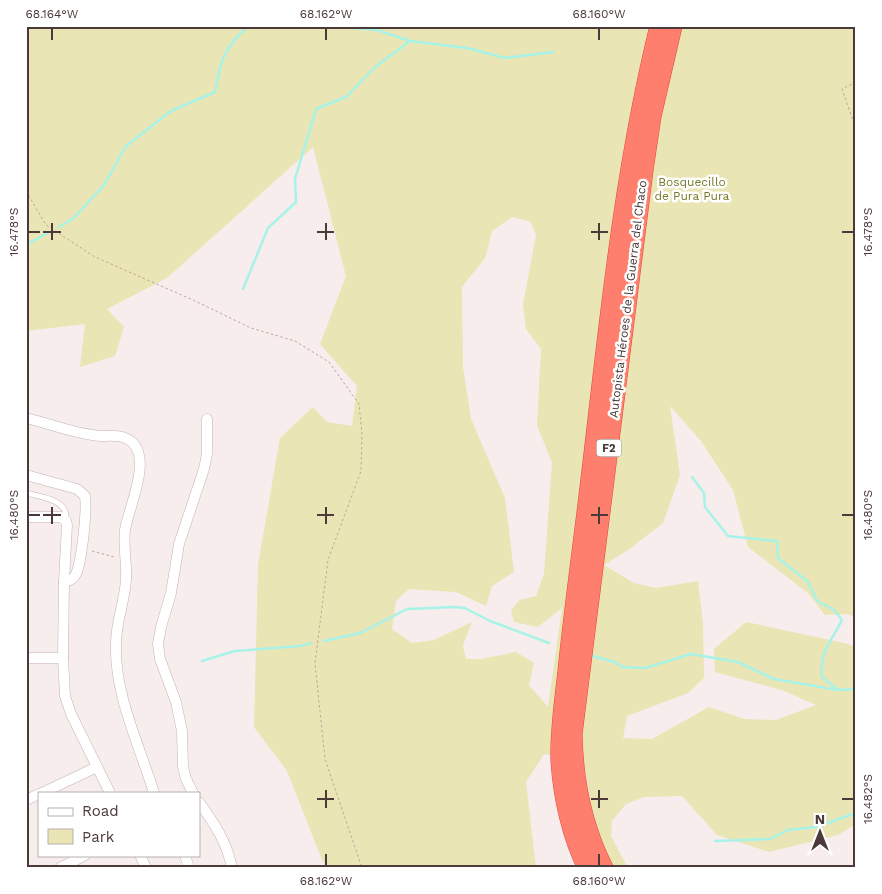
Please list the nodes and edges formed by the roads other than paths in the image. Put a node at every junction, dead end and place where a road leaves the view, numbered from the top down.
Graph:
1 (659, 26) edge
2 (673, 26) edge
3 (26, 418) edge
4 (207, 419) dead end
5 (26, 475) edge
6 (26, 493) edge
7 (26, 517) edge
8 (66, 521) junction
9 (64, 582) junction
10 (26, 658) edge
11 (63, 658) junction
12 (97, 767) junction
13 (104, 781) junction
14 (42, 792) edge
15 (104, 792) edge
16 (110, 792) edge
17 (154, 792) edge
18 (192, 792) edge
19 (200, 804) edge
20 (83, 856) edge
21 (140, 856) edge
22 (184, 856) edge
23 (60, 868) edge
24 (146, 868) edge
25 (189, 868) edge
26 (232, 868) edge
27 (587, 868) edge
28 (604, 868) edge

1 - 27 highway, Autopista Héroes de la Guerra del Chaco / F2
2 - 28 highway, Autopista Héroes de la Guerra del Chaco / F2
3 - 17 street
4 - 18 street
5 - 9 street
6 - 8 lane
7 - 8 street
8 - 9 street
9 - 11 street
10 - 11 street
11 - 12 street
12 - 13 street
12 - 14 street
13 - 15 street
13 - 16 street
19 - 26 street
20 - 23 street
21 - 24 street
22 - 25 street

